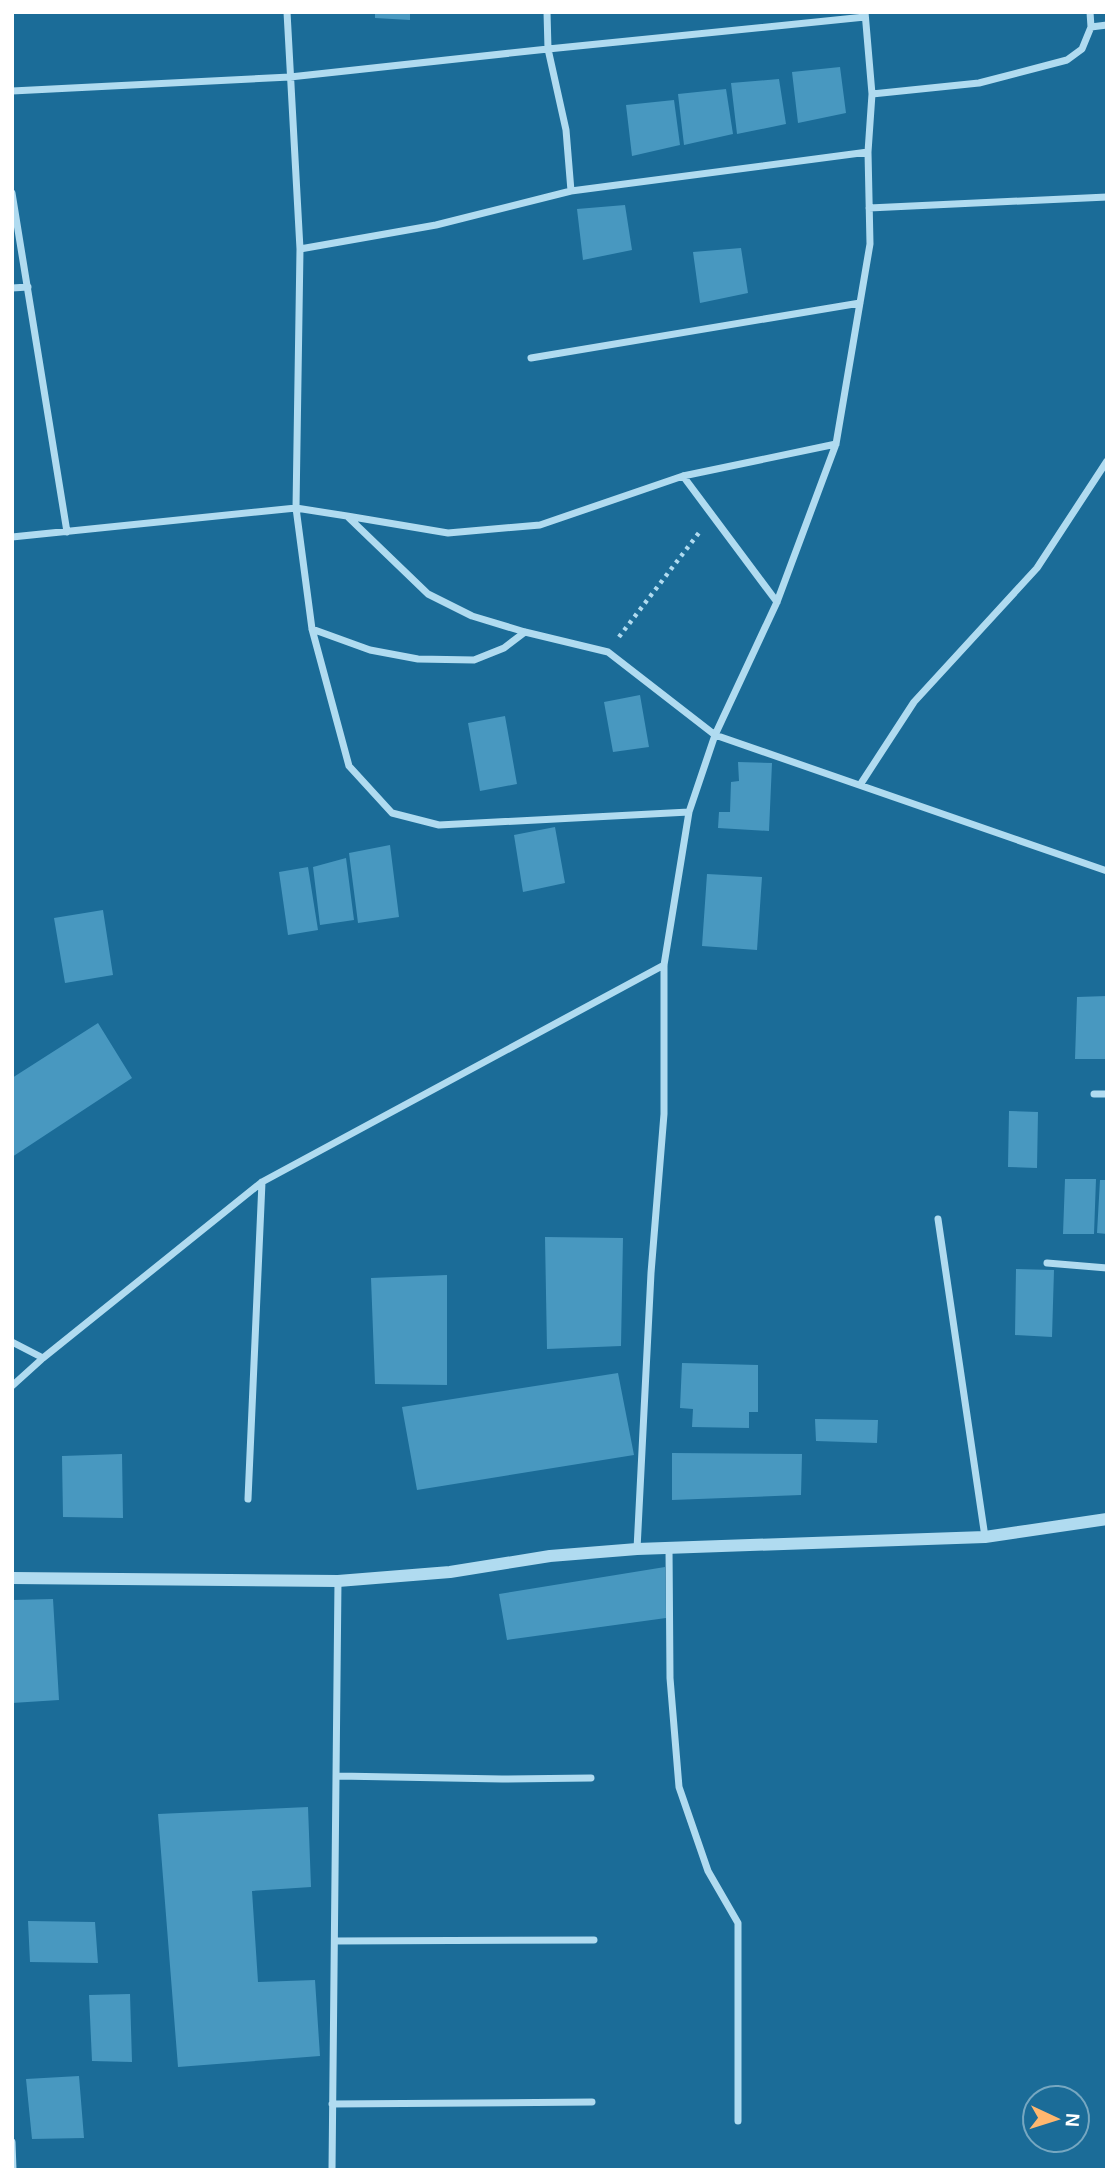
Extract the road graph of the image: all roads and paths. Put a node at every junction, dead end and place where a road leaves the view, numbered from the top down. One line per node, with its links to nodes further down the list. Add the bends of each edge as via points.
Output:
1 (287, 12): 8 (street)
2 (547, 12): 7 (street)
3 (1090, 12): 6 (street)
4 (865, 15): 7 (street); 10 (street)
5 (1107, 25): 6 (street)
6 (1091, 27): 10 (street, via 1082,49 1067,60 979,83)
7 (548, 49): 8 (street); 12 (street, via 566,130)
8 (290, 77): 9 (street); 16 (street)
9 (12, 91)
10 (872, 94): 11 (street)
11 (868, 152): 12 (street); 15 (street)
12 (571, 191): 16 (street, via 436,225)
13 (12, 194): 17 (street)
14 (1107, 197): 15 (street)
15 (869, 208): 19 (street, via 870,244)
16 (300, 248): 24 (street)
17 (27, 287): 18 (street); 27 (street)
18 (12, 288)
19 (860, 303): 20 (street); 21 (street)
20 (531, 358)
21 (836, 444): 23 (street); 29 (street)
22 (1107, 461): 34 (street, via 1037,568 914,702)
23 (683, 476): 25 (street); 26 (street, via 540,525 448,533)
24 (296, 508): 26 (street); 27 (street); 30 (street)
25 (712, 515): 29 (street); 32 (path)
26 (346, 516): 31 (street, via 428,594 472,616)
27 (67, 532): 28 (street)
28 (12, 537)
29 (777, 602): 33 (street)
30 (312, 629): 31 (street, via 370,650 418,659 460,660 474,660 504,648); 35 (street, via 349,765 392,813 439,825)
31 (525, 632): 32 (street)
32 (608, 652): 33 (street)
33 (715, 735): 34 (street); 35 (street)
34 (860, 785): 36 (street)
35 (689, 812): 37 (street)
36 (1107, 871)
37 (664, 965): 40 (street); 50 (street, via 664,1114)
38 (1094, 1094): 39 (street)
39 (1107, 1094)
40 (262, 1182): 45 (street); 47 (street)
41 (939, 1219): 49 (street)
42 (1047, 1263): 43 (street)
43 (1107, 1268)
44 (12, 1342): 45 (street)
45 (43, 1358): 46 (street)
46 (12, 1387)
47 (248, 1499)
48 (1107, 1519): 49 (street)
49 (985, 1537): 51 (street)
50 (637, 1549): 51 (street); 53 (street, via 550,1556 450,1573)
51 (669, 1549): 60 (street, via 670,1678 679,1787 708,1871 738,1923)
52 (12, 1578): 53 (street)
53 (338, 1581): 54 (street)
54 (338, 1776): 55 (street); 57 (street)
55 (591, 1778)
56 (594, 1940): 57 (street)
57 (335, 1941): 59 (street)
58 (592, 2102): 59 (street)
59 (332, 2104): 63 (street)
60 (738, 2121)
61 (12, 2142): 62 (street)
62 (13, 2170)
63 (332, 2170)

